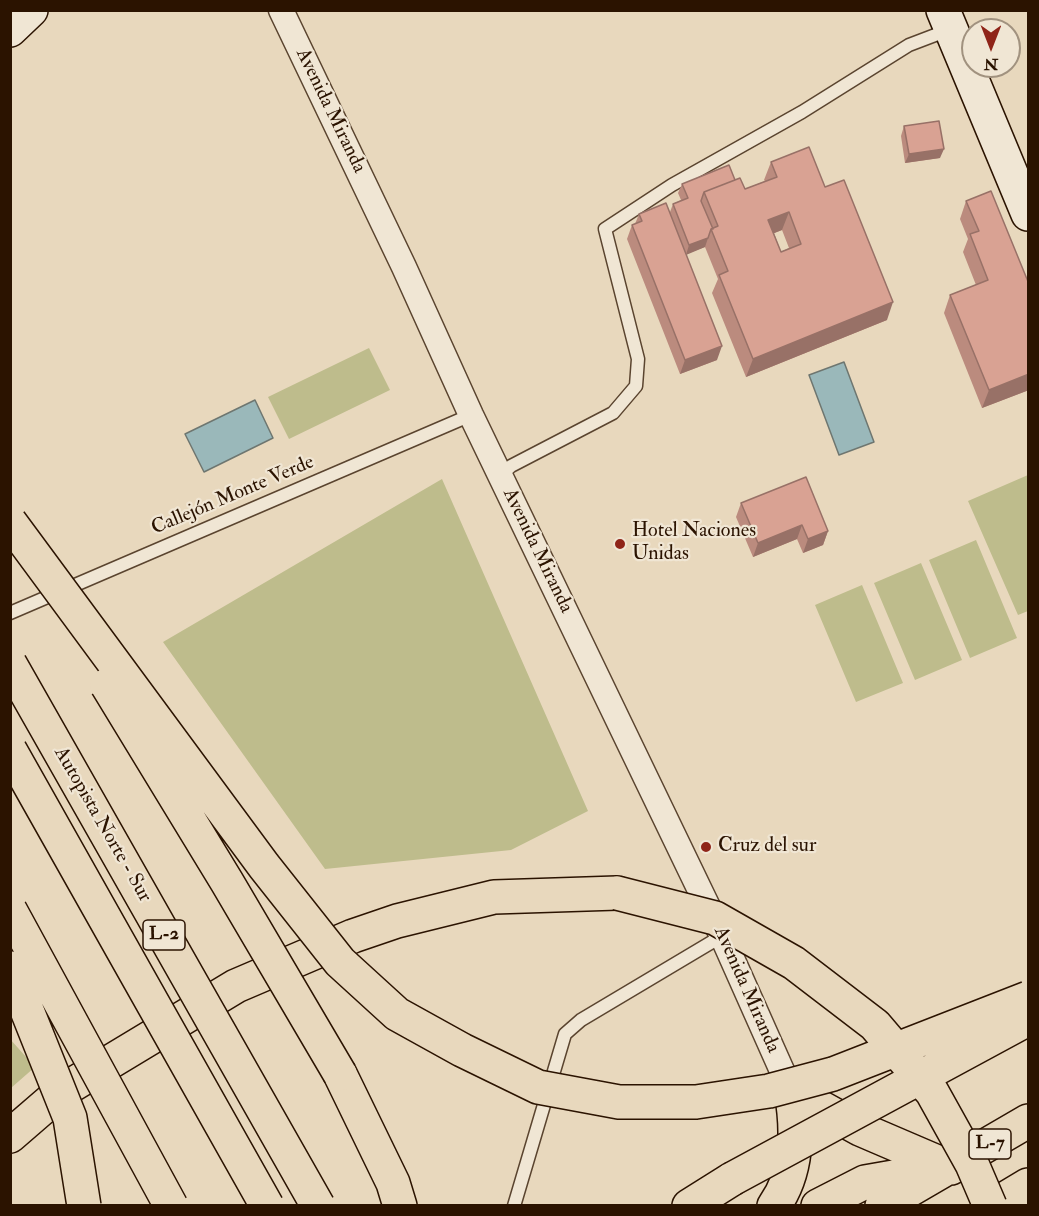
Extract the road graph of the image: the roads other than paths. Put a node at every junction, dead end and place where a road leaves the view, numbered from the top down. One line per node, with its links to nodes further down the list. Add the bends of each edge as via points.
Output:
1 (31, 10): 4 (street)
2 (281, 10): 6 (street, Avenida Miranda)
3 (947, 20): 5 (street); 7 (lane, via 605,229 638,360 636,386 613,413 511,466)
4 (10, 30)
5 (1029, 214)
6 (471, 415): 7 (street, Avenida Miranda); 10 (lane, Callejón Monte Verde)
7 (501, 475): 14 (street, Avenida Miranda)
8 (10, 522): 16 (highway, bridge, via 264,866 340,962 397,1014 538,1086 619,1102 696,1102 769,1091 833,1074)
9 (10, 528): 27 (highway, bridge, via 340,1074 393,1183)
10 (10, 613)
11 (10, 664): 26 (highway, Autopista Norte - Sur / L-2, bridge)
12 (10, 750): 25 (highway, L-2, bridge)
13 (10, 910): 24 (highway, bridge)
14 (722, 936): 18 (street, Avenida Miranda); 28 (lane, via 581,1020 565,1034)
15 (10, 968): 23 (highway, bridge, via 70,1118)
16 (1029, 998)
17 (1029, 1019): 29 (highway, bridge, via 732,1179)
18 (791, 1091): 21 (highway, via 860,1130); 30 (highway, via 795,1126 793,1169)
19 (1029, 1121): 21 (highway, L-7)
20 (10, 1136): 33 (highway, bridge, via 62,1091 236,986 353,936 494,897 616,893 715,918 794,963 875,1025 932,1092)
21 (951, 1167): 31 (highway, via 865,1182); 32 (highway, L-7)
22 (1029, 1185): 33 (highway)
23 (84, 1206)
24 (171, 1206)
25 (267, 1206)
26 (318, 1206)
27 (400, 1206)
28 (514, 1206)
29 (690, 1206)
30 (774, 1206)
31 (818, 1206)
32 (882, 1206)
33 (992, 1206)

